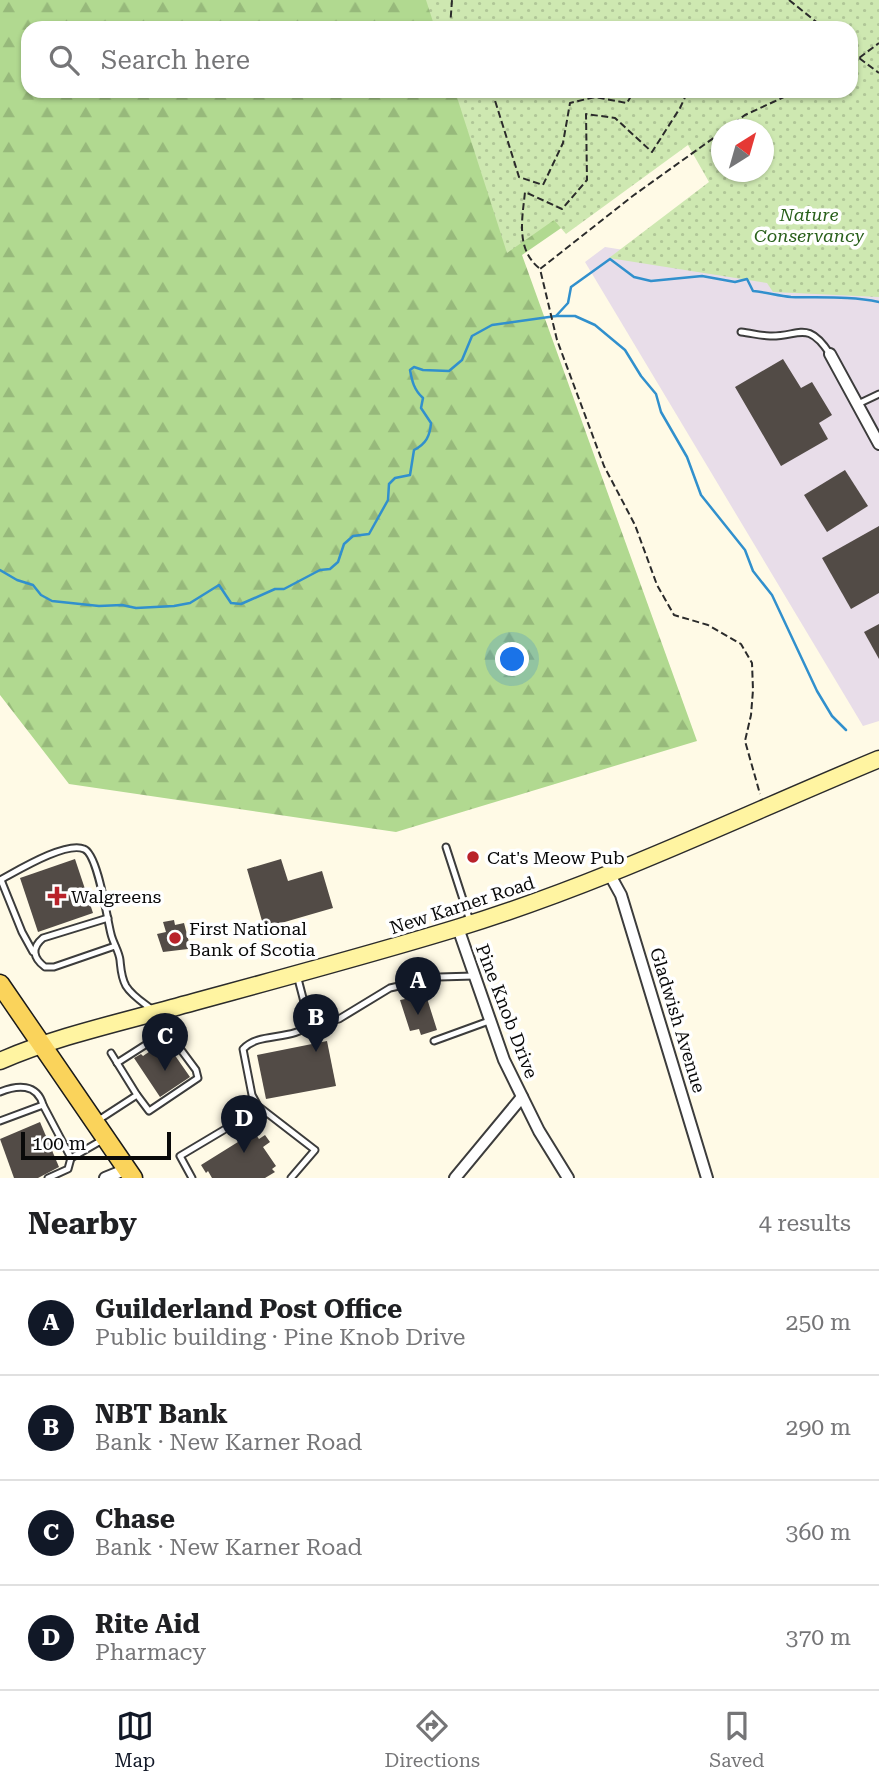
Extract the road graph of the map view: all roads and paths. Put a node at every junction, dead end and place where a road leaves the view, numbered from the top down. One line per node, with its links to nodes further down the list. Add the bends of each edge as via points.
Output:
1 (452, 0): 3 (path)
2 (789, 0): 4 (path)
3 (450, 21)
4 (815, 21)
5 (879, 43): 6 (path)
6 (859, 60): 7 (path)
7 (879, 73)
8 (494, 98): 9 (path, via 519,177 543,185 563,144 570,103)
9 (591, 98)
10 (600, 98): 11 (path, via 627,103)
11 (630, 98)
12 (684, 98): 16 (path, via 652,152 615,118 586,114 587,180 562,209 525,192 521,228 528,258)
13 (782, 98): 14 (path)
14 (740, 119)
15 (711, 140): 16 (path)
16 (540, 269): 23 (path, via 557,340 604,466 635,525 657,585 674,615 708,625 741,644 751,663 752,703 745,741)
17 (741, 332): 18 (lane, via 771,337 799,331 817,338)
18 (830, 354): 20 (street)
19 (879, 394): 20 (lane)
20 (858, 404): 21 (street)
21 (879, 444)
22 (879, 759): 23 (main road, New Karner Road)
23 (764, 808): 25 (main road, New Karner Road)
24 (446, 847): 28 (lane)
25 (610, 875): 28 (main road, New Karner Road); 59 (street, Gladwish Avenue, via 621,895)
26 (1, 880): 27 (lane, via 38,859 83,848 97,873); 30 (lane)
27 (107, 918): 29 (lane); 30 (lane, via 43,938)
28 (464, 926): 31 (main road, New Karner Road); 32 (street, Pine Knob Drive)
29 (115, 946): 30 (lane, via 54,967 44,967); 34 (lane, via 127,987)
30 (33, 952)
31 (297, 974): 34 (main road, New Karner Road); 36 (lane)
32 (474, 976): 35 (street, Pine Knob Drive); 36 (lane, via 439,977 390,988 339,1019)
33 (0, 984): 39 (main road)
34 (160, 1012): 37 (lane); 39 (main road, New Karner Road)
35 (489, 1021): 38 (lane); 45 (street, Pine Knob Drive)
36 (312, 1023): 47 (lane, via 302,1032 250,1042 243,1049)
37 (167, 1031): 42 (lane); 44 (lane, via 198,1078 149,1111)
38 (434, 1041)
39 (41, 1045): 41 (main road, New Karner Road); 49 (main road)
40 (111, 1053): 42 (lane)
41 (0, 1061)
42 (117, 1063): 44 (lane)
43 (0, 1092): 46 (lane, via 21,1086 40,1095)
44 (137, 1095): 49 (lane)
45 (522, 1097): 57 (street); 58 (street, Pine Knob Drive)
46 (43, 1105): 48 (lane); 51 (lane)
47 (258, 1106): 55 (lane, via 179,1157); 56 (lane, via 315,1150)
48 (0, 1121)
49 (95, 1123): 50 (main road)
50 (106, 1139): 51 (lane); 52 (main road)
51 (71, 1157): 53 (lane, via 68,1170)
52 (130, 1174): 54 (street)
53 (48, 1178)
54 (104, 1178)
55 (192, 1178)
56 (291, 1178)
57 (455, 1178)
58 (568, 1178)
59 (707, 1178)

